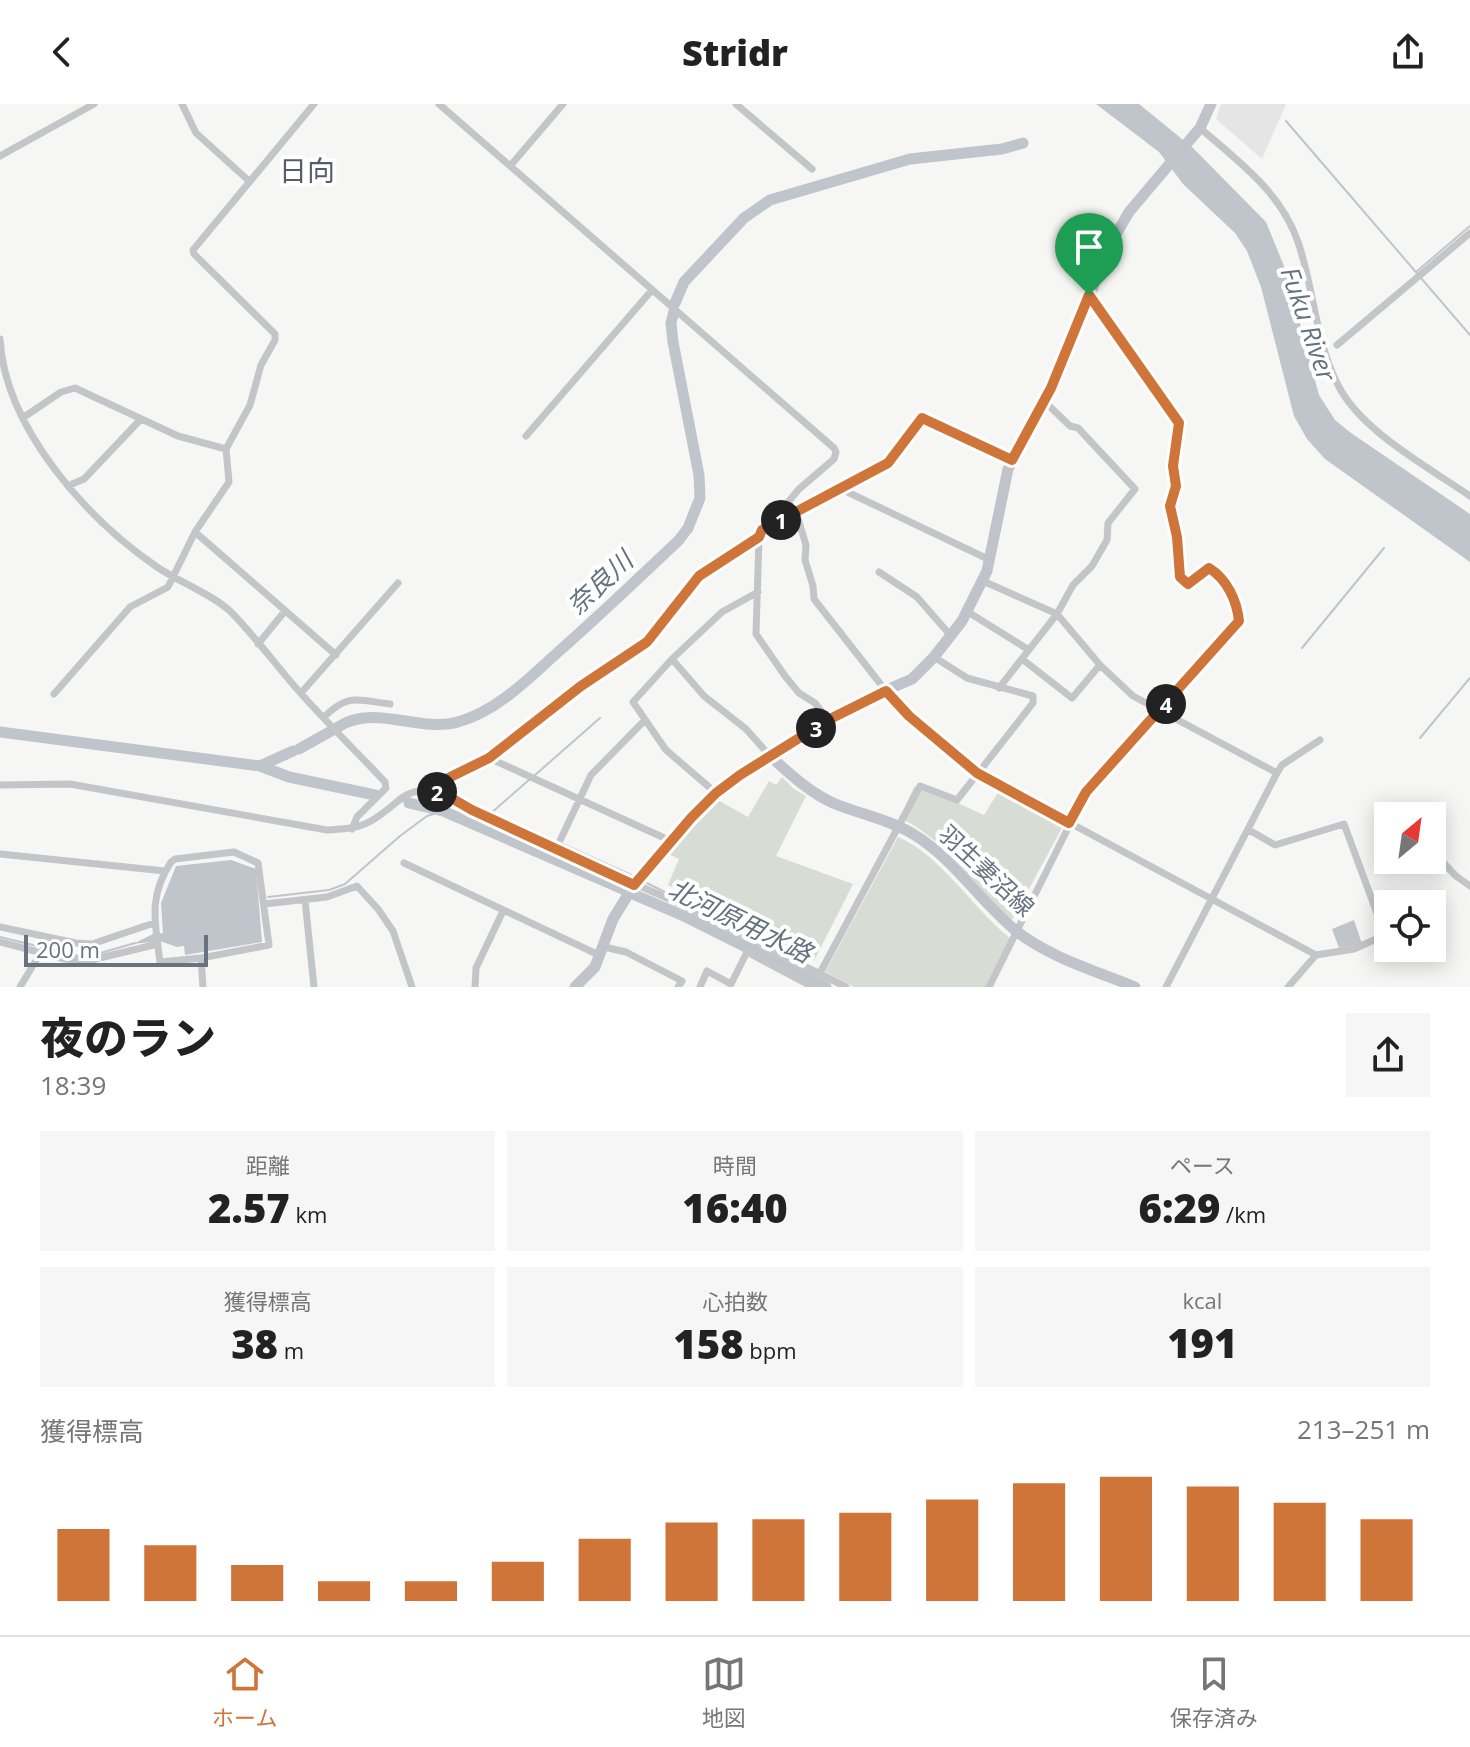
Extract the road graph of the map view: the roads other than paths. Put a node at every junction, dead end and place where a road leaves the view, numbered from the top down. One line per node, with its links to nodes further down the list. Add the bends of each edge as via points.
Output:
1 (94, 104): 8 (street)
2 (182, 104): 13 (street, via 196,133)
3 (314, 104): 13 (street)
4 (439, 104): 11 (street)
5 (563, 104): 11 (street)
6 (736, 104): 12 (street)
7 (1211, 104): 9 (main road)
8 (78, 107): 10 (street)
9 (1199, 129): 16 (main road, via 1117,231); 27 (street, via 1258,179 1286,216 1298,241 1337,384 1353,407 1392,442)
10 (0, 156)
11 (511, 165): 15 (street)
12 (812, 169)
13 (249, 181): 23 (street, via 193,250 275,334 250,405)
14 (1470, 233): 18 (street)
15 (652, 290): 22 (street); 30 (street, via 836,452)
16 (1089, 295): 19 (main road); 53 (street, via 1179,423 1170,506 1180,577 1188,584 1209,568 1237,607 1238,625)
17 (0, 339): 20 (street, via 6,376)
18 (1337, 345)
19 (1044, 401): 24 (main road); 39 (street, via 1078,428 1135,489 1108,523 1107,540)
20 (24, 417): 21 (street, via 71,387); 25 (street)
21 (141, 419): 23 (street, via 190,441); 25 (street, via 84,479)
22 (526, 436)
23 (226, 449): 29 (street, via 229,482)
24 (1012, 460): 26 (street, via 922,418 888,463); 31 (main road)
25 (70, 485): 33 (street, via 102,523)
26 (839, 488): 28 (street); 31 (street)
27 (1470, 496)
28 (796, 512): 30 (street); 49 (street, via 814,599)
29 (195, 532): 33 (street); 37 (street)
30 (761, 534): 36 (street); 59 (street, via 699,576 647,642)
31 (990, 560): 34 (main road)
32 (879, 572): 40 (street, via 917,597)
33 (173, 578): 41 (street, via 228,610); 51 (street, via 168,587 130,607)
34 (983, 581): 38 (main road); 39 (street)
35 (398, 583): 43 (street)
36 (758, 592): 45 (street, via 722,612); 56 (street, via 756,634 799,693)
37 (285, 611): 41 (street); 43 (street)
38 (968, 612): 40 (main road); 42 (street)
39 (1057, 614): 42 (street); 47 (street)
40 (951, 636): 44 (main road)
41 (258, 644): 50 (street)
42 (1029, 650): 46 (street)
43 (336, 655): 50 (street)
44 (934, 657): 48 (street, via 967,678); 49 (main road, via 912,679)
45 (672, 659): 55 (street, via 633,702); 58 (street)
46 (1022, 659): 47 (street, via 1072,698); 48 (street)
47 (1100, 665): 53 (street, via 1133,696)
48 (999, 688): 60 (street, via 1033,696 1033,703)
49 (886, 691): 56 (main road); 60 (street)
50 (301, 693): 54 (street)
51 (54, 694)
52 (390, 704): 54 (street, via 348,699)
53 (1159, 711): 61 (street); 66 (street, via 1086,792)
54 (325, 719): 68 (street, via 385,782 386,788)
55 (645, 720): 64 (street, via 666,750); 65 (street, via 591,775)
56 (828, 720): 58 (main road)
57 (1320, 740): 61 (street)
58 (770, 756): 64 (main road); 67 (main road, 羽生妻沼線, via 820,796)
59 (489, 758): 63 (street); 65 (street)
60 (977, 773): 66 (street); 67 (street, via 957,800 920,786)
61 (1277, 773): 69 (street)
62 (0, 785): 68 (street, via 70,784 327,830)
63 (426, 789): 68 (street, via 411,791); 71 (street)
64 (716, 793): 70 (main road)
65 (579, 799): 70 (street); 71 (street)
66 (1069, 823): 79 (street); 84 (street)
67 (897, 826): 84 (main road, 羽生妻沼線, via 936,851); 91 (street)
68 (352, 829)
69 (1249, 830): 79 (street); 89 (street, via 1275,845 1344,824 1385,935 1354,949)
70 (671, 841): 77 (main road)
71 (556, 849): 77 (street)
72 (0, 854): 75 (street)
73 (404, 863): 81 (street)
74 (1446, 866): 76 (street)
75 (165, 871): 80 (street, via 175,859 234,852 258,863); 82 (street, via 154,899)
76 (1470, 886)
77 (631, 889): 87 (main road); 91 (street, via 678,903)
78 (305, 900): 80 (street); 95 (street); 96 (street, via 357,886 393,931)
79 (1212, 900): 89 (street); 104 (street)
80 (264, 904): 90 (street, via 269,945)
81 (503, 911): 87 (street); 97 (street, via 476,968)
82 (154, 923): 83 (street, via 92,944); 86 (street)
83 (0, 927)
84 (1018, 932): 102 (street); 103 (main road, 羽生妻沼線, via 1059,956)
85 (0, 942): 88 (street)
86 (158, 944): 88 (street, via 87,961); 90 (street, via 160,962)
87 (602, 951): 92 (street, via 626,952); 98 (main road)
88 (41, 952): 93 (street)
89 (1316, 955): 105 (street)
90 (201, 958): 94 (street)
91 (820, 973): 101 (street)
92 (680, 984): 99 (street)
93 (20, 987)
94 (203, 987)
95 (314, 987)
96 (412, 987)
97 (475, 987)
98 (575, 987)
99 (698, 987): 100 (street, via 707,971 731,984 747,952)
100 (813, 987)
101 (846, 987)
102 (989, 987)
103 (1135, 987)
104 (1166, 987)
105 (1288, 987)

